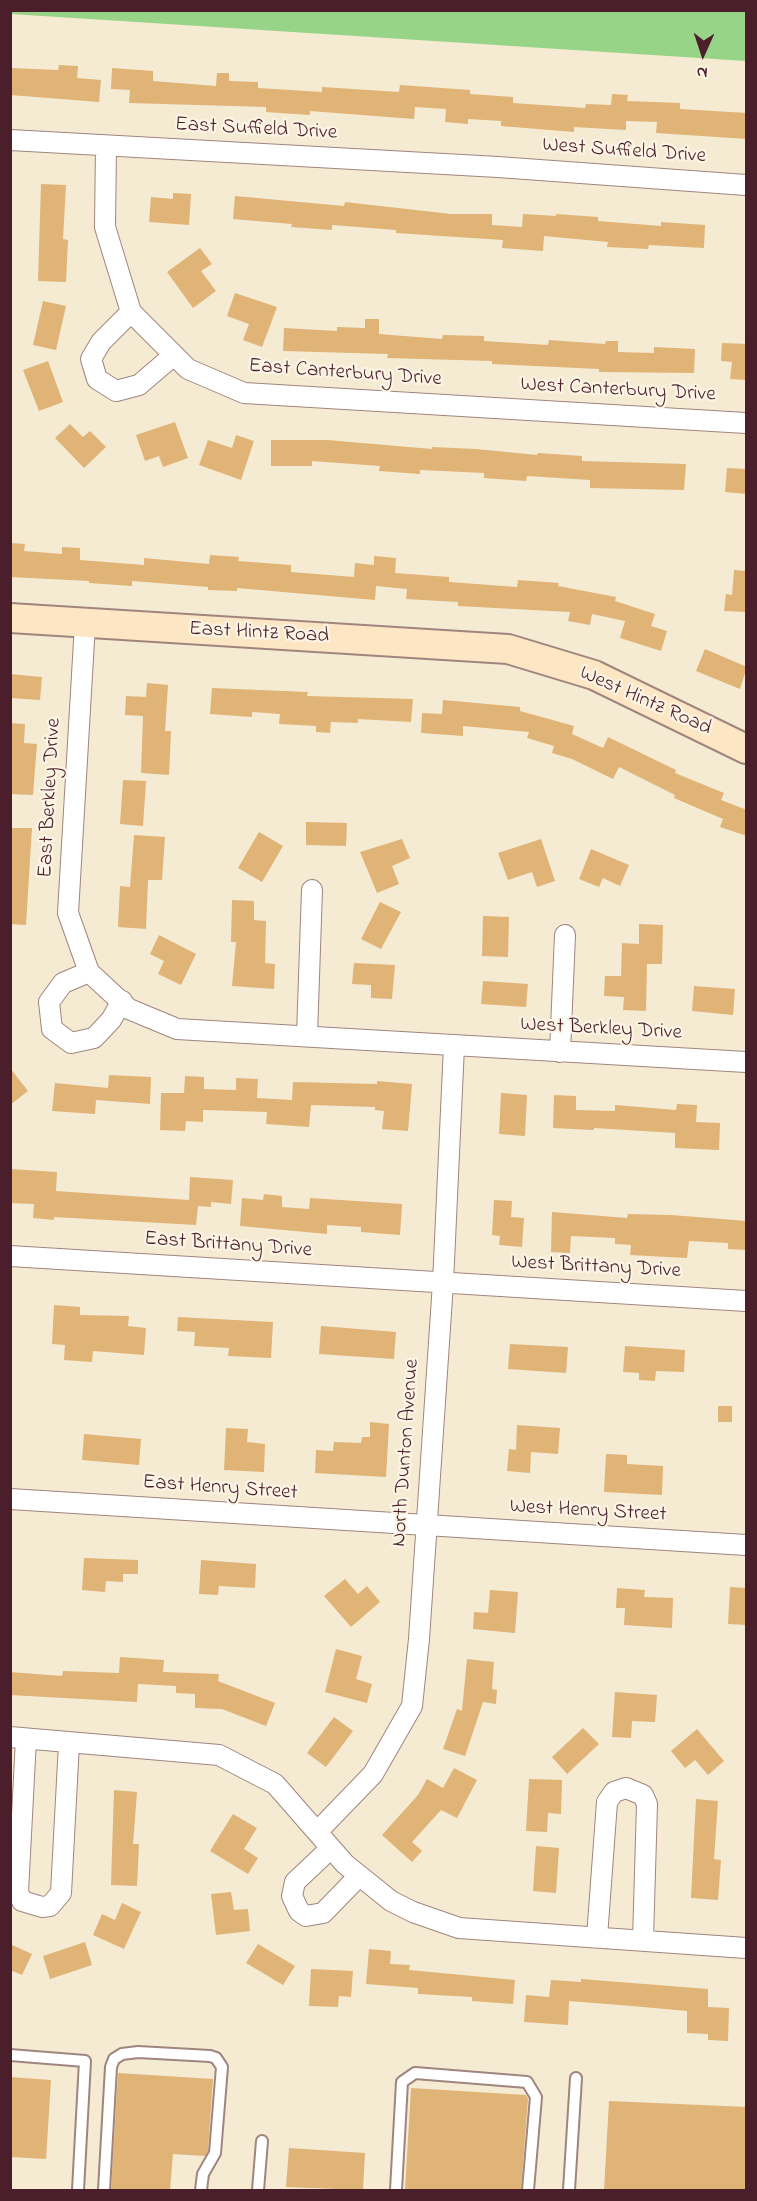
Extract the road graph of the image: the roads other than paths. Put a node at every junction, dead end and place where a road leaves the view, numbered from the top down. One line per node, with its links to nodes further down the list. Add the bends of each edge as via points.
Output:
1 (10, 140): 2 (street, East Suffield Drive)
2 (106, 146): 3 (street, East Suffield Drive); 5 (street, East Canterbury Drive, via 105,227)
3 (498, 167): 4 (street, West Suffield Drive)
4 (747, 185)
5 (130, 312): 6 (street, East Canterbury Drive); 6 (street, via 101,342 91,359 97,379 116,391 139,385)
6 (174, 355): 7 (street, East Canterbury Drive, via 188,369 244,393)
7 (486, 408): 8 (street, West Canterbury Drive)
8 (747, 423)
9 (10, 618): 10 (street, East Hintz Road)
10 (85, 624): 11 (street, East Hintz Road); 15 (street, East Berkley Drive, via 68,913)
11 (508, 649): 12 (street, West Hintz Road, via 594,675)
12 (747, 749)
13 (312, 890): 17 (street)
14 (565, 935): 19 (street)
15 (89, 972): 16 (street, East Berkley Drive); 16 (street, via 63,983 49,1002 52,1029 71,1043 94,1038)
16 (122, 1001): 17 (street, East Berkley Drive, via 129,1009 177,1029)
17 (307, 1035): 18 (street, East Berkley Drive)
18 (454, 1046): 19 (street, West Berkley Drive); 22 (street, North Dunton Avenue)
19 (560, 1052): 20 (street, West Berkley Drive)
20 (747, 1062)
21 (10, 1256): 22 (street, East Brittany Drive)
22 (443, 1283): 23 (street, West Brittany Drive); 25 (street, North Dunton Avenue)
23 (747, 1301)
24 (10, 1499): 25 (street, East Henry Street)
25 (426, 1526): 26 (street, West Henry Street); 29 (street, North Dunton Avenue, via 412,1706 373,1774)
26 (747, 1545)
27 (19, 1738): 28 (street); 28 (street, via 18,1892 22,1900 35,1906 50,1906 61,1893)
28 (69, 1743): 29 (street, via 219,1755 275,1784)
29 (318, 1831): 30 (street)
30 (331, 1848): 31 (street); 31 (street, via 295,1882 292,1896 299,1911 306,1916 322,1913)
31 (358, 1876): 32 (street, via 391,1902 459,1928)
32 (597, 1937): 33 (street); 33 (street, via 607,1802 614,1792 626,1788 643,1795 647,1804)
33 (643, 1940): 34 (street)
34 (747, 1948)
35 (10, 2055): 38 (lane, via 85,2061)
36 (576, 2078): 44 (lane)
37 (262, 2141): 41 (lane)
38 (78, 2190)
39 (104, 2190): 40 (lane, via 111,2067 122,2054 138,2052 210,2056 222,2067 215,2153 203,2174)
40 (201, 2190)
41 (258, 2190)
42 (396, 2190): 43 (lane, via 402,2082 415,2073 527,2082 536,2097)
43 (528, 2190)
44 (569, 2190)

